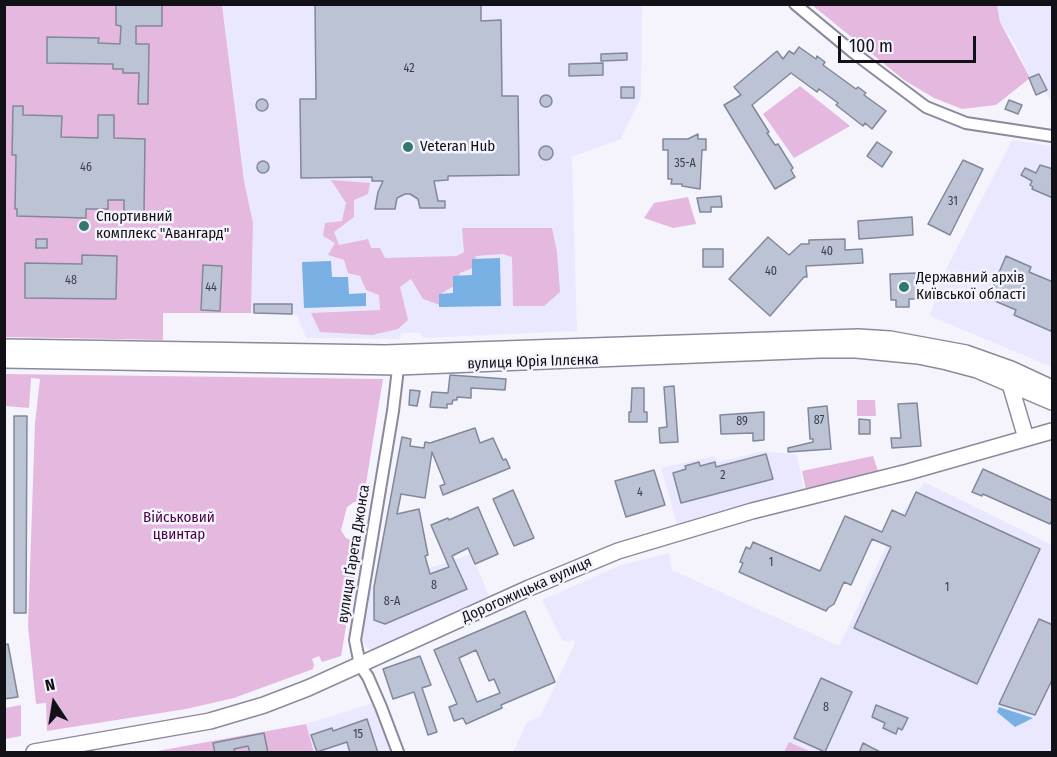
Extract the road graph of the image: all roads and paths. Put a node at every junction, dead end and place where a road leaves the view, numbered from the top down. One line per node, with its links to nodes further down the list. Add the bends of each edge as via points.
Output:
1 (795, 4): 2 (street, via 926,107 966,123)
2 (1053, 136)
3 (4, 347): 5 (main road, вулиця Юрія Іллєнка)
4 (4, 360): 5 (main road, вулиця Юрія Іллєнка)
5 (399, 360): 6 (main road, вулиця Юрія Іллєнка, via 856,350 908,354); 11 (street, вулиця Ґарета Джонса, via 355,640)
6 (1011, 377): 7 (main road, вулиця Юрія Іллєнка); 8 (main road, вулиця Юрія Іллєнка); 10 (main road)
7 (1053, 387)
8 (1053, 402)
9 (1053, 431): 10 (main road, Дорогожицька вулиця)
10 (1026, 438): 11 (main road, Дорогожицька вулиця, via 618,551)
11 (360, 665): 12 (main road, Дорогожицька вулиця, via 264,705 210,721); 13 (street, вулиця Ґарета Джонса)
12 (34, 753)
13 (398, 753)

